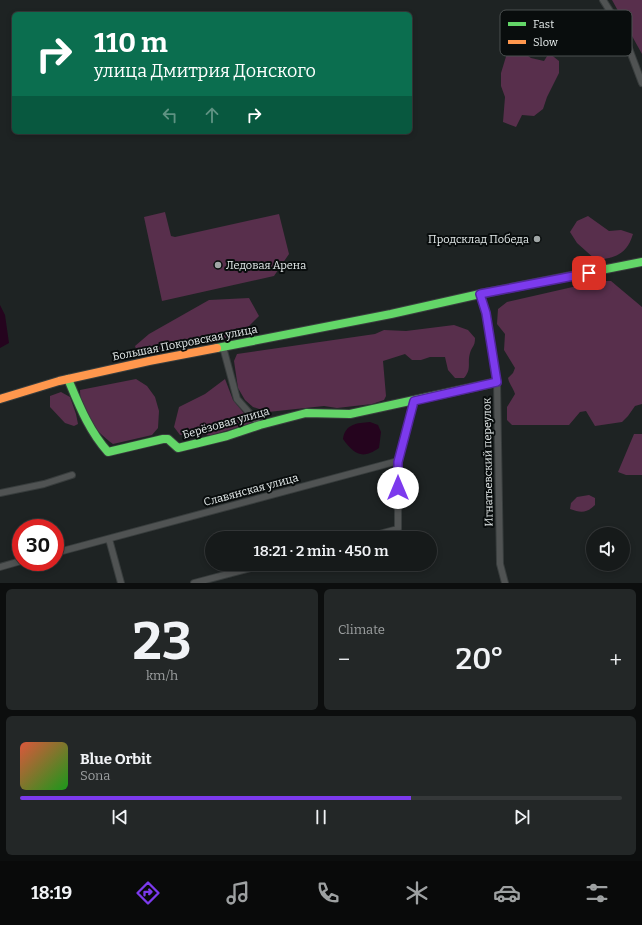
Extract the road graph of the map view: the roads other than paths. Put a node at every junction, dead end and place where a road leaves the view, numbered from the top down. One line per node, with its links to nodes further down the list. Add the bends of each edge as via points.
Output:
1 (603, 0): 2 (street)
2 (609, 10)
3 (632, 56): 4 (street)
4 (642, 83)
5 (642, 262): 6 (main road, Большая Покровская улица)
6 (480, 294): 7 (main road, Большая Покровская улица); 9 (street, Игнатьевский переулок, via 486,313)
7 (224, 347): 8 (main road, Большая Покровская улица); 12 (street, via 237,398)
8 (68, 379): 10 (main road, Большая Покровская улица); 12 (main road, Берёзовая улица, via 87,424 108,452 163,439 168,439 178,448)
9 (497, 382): 11 (main road, Берёзовая улица); 24 (street, Игнатьевский переулок, via 500,564)
10 (0, 399)
11 (414, 401): 12 (main road, Берёзовая улица, via 350,414 306,413); 13 (street)
12 (260, 425)
13 (398, 462): 16 (street, via 398,529); 17 (street, Славянская улица)
14 (72, 475): 15 (street)
15 (0, 493)
16 (390, 531)
17 (109, 538): 18 (street, Славянская улица); 22 (street)
18 (64, 550)
19 (12, 564): 20 (street)
20 (0, 567)
21 (239, 571): 23 (street)
22 (121, 583)
23 (194, 583)
24 (505, 583)

